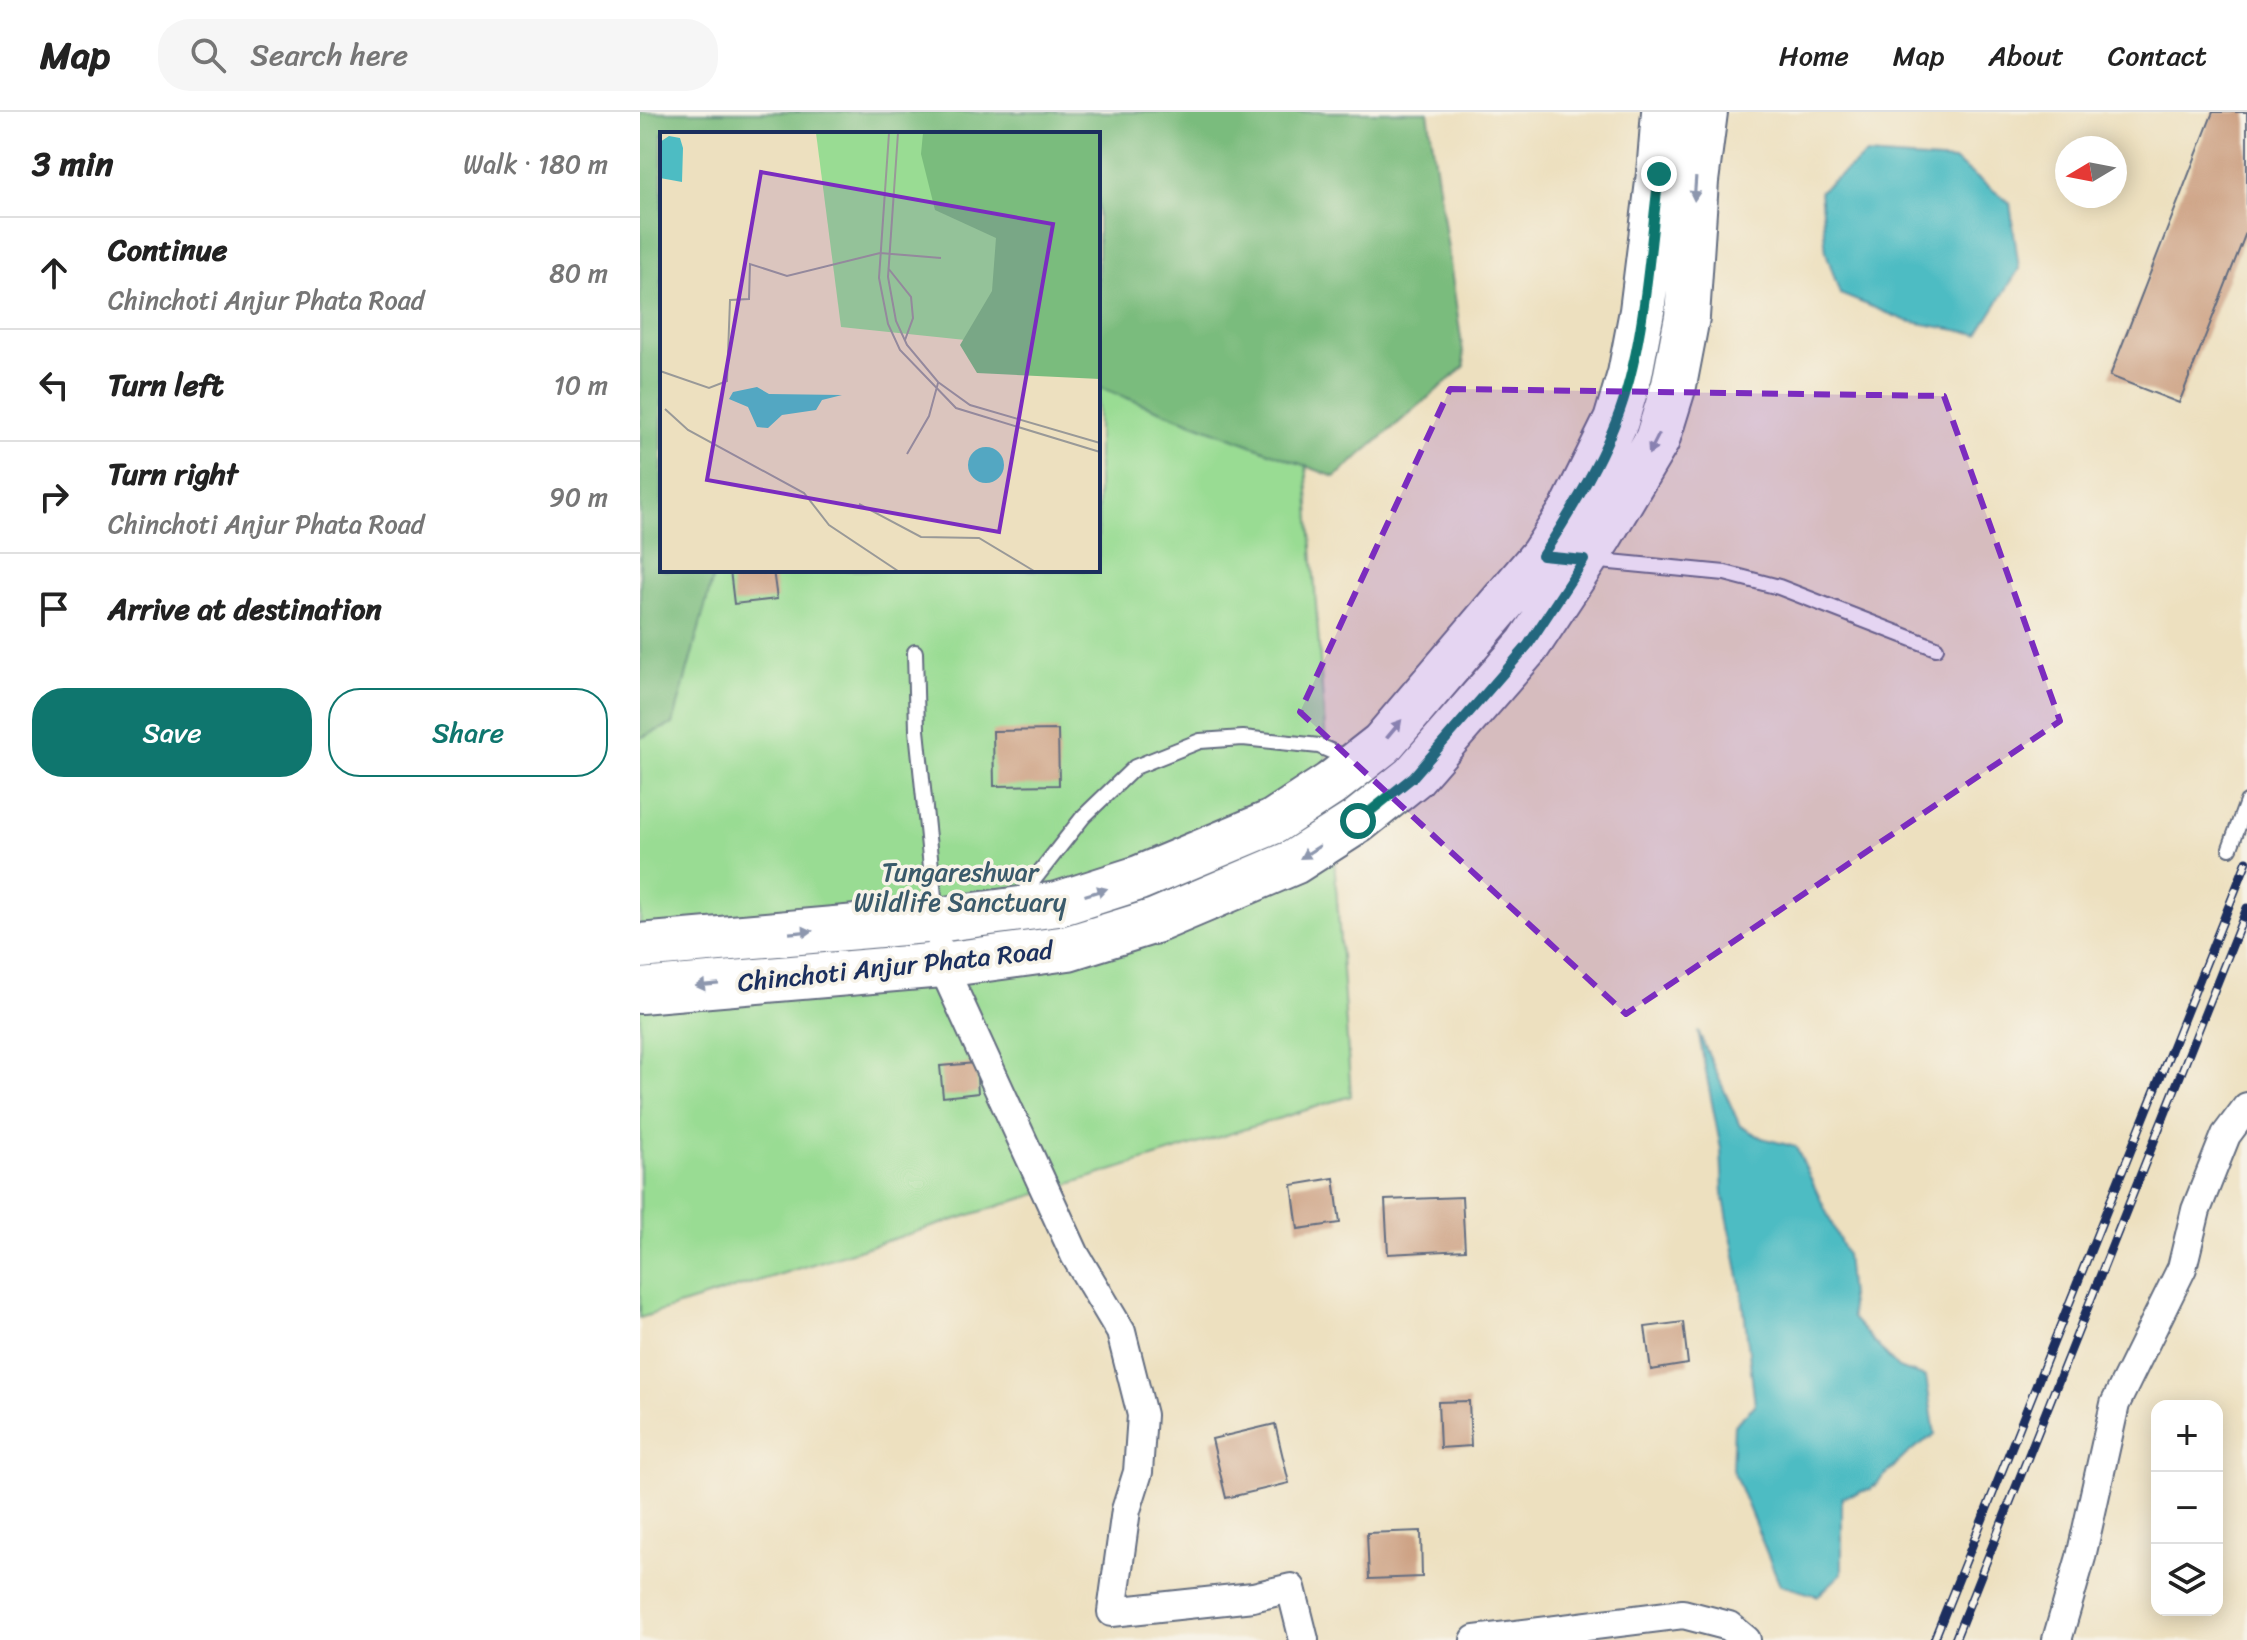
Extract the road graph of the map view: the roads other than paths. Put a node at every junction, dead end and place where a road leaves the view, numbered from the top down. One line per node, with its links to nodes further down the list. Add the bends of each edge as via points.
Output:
1 (1664, 112): 3 (main road, Chinchoti Anjur Phata Road, via 1630,374 1616,421 1572,510)
2 (1705, 112): 3 (main road, Chinchoti Anjur Phata Road, one-way to 3, via 1687,317 1657,440)
3 (1563, 558): 4 (lane, via 1725,573 1779,587); 6 (main road, Chinchoti Anjur Phata Road, one-way to 3); 12 (main road, Chinchoti Anjur Phata Road, one-way to 12, via 1528,645 1413,777 1358,821 1282,867 1155,921 1068,948)
4 (1936, 648)
5 (915, 652): 10 (lane, via 917,730)
6 (1359, 762): 9 (main road, Chinchoti Anjur Phata Road, one-way to 6, via 1058,904 1233,839 1273,822); 9 (lane, via 1319,746 1243,738 1200,741 1135,767 1083,817)
7 (2247, 802): 8 (lane)
8 (2230, 848)
9 (1010, 910): 10 (main road, Chinchoti Anjur Phata Road)
10 (937, 920): 11 (main road, Chinchoti Anjur Phata Road, one-way to 10); 12 (street)
11 (640, 946)
12 (942, 965): 13 (main road, Chinchoti Anjur Phata Road, one-way to 13); 15 (street, via 1075,1255 1121,1332 1142,1415 1138,1472 1126,1510 1112,1612 1291,1588)
13 (640, 991)
14 (2247, 1107): 18 (street, via 2226,1135 2196,1210 2182,1268 2115,1404)
15 (1304, 1640)
16 (1475, 1640): 17 (street, via 1683,1614 1729,1626)
17 (1746, 1640)
18 (2057, 1640)

